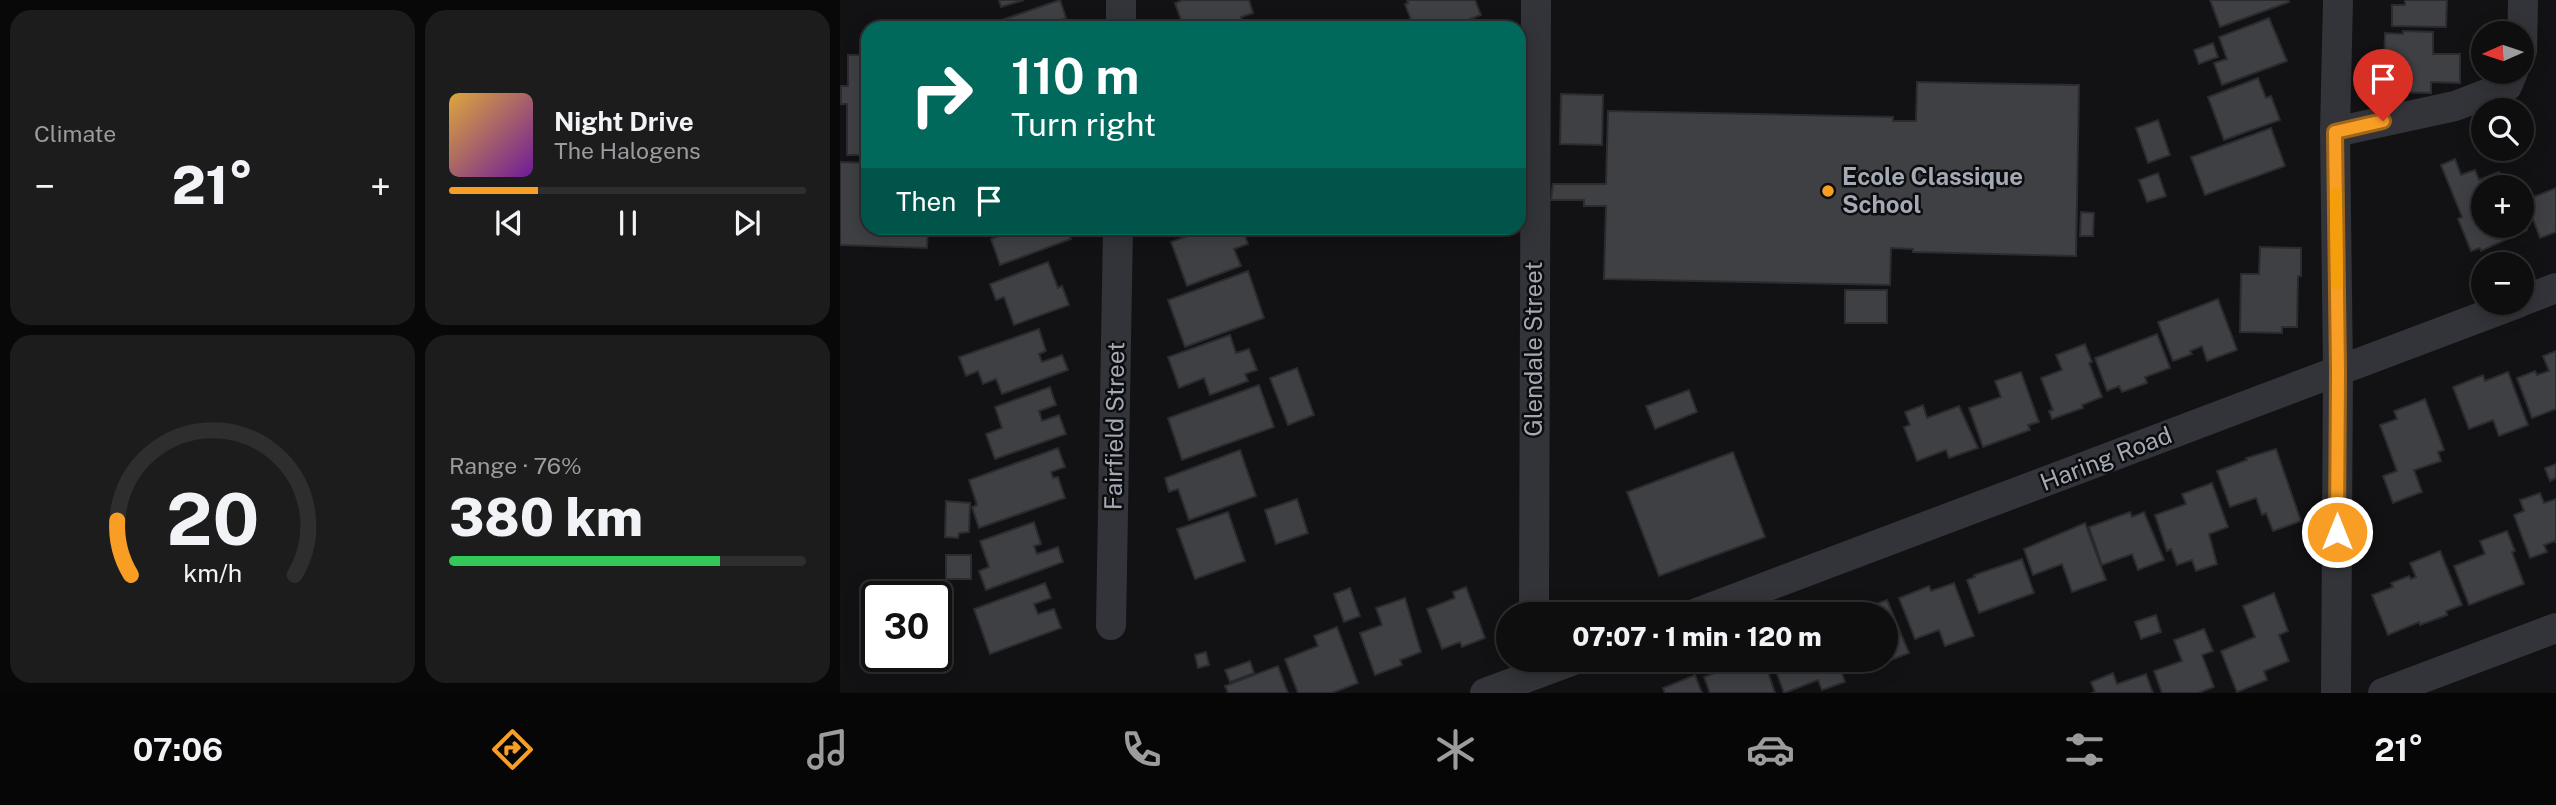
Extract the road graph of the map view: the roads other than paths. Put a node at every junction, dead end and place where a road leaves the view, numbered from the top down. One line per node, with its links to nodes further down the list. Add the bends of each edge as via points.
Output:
1 (1121, 0): 5 (street)
2 (1536, 0): 14 (street, Glendale Street)
3 (2338, 0): 8 (street)
4 (2524, 0): 6 (street)
5 (1121, 21)
6 (2523, 21)
7 (2508, 84): 8 (street, via 2455,106)
8 (2335, 132): 13 (street)
9 (1118, 235): 16 (street, Fairfield Street)
10 (2556, 288): 11 (street, Haring Road)
11 (2534, 297)
12 (2486, 315): 13 (street, Haring Road)
13 (2338, 371): 15 (street, Haring Road); 20 (street)
14 (1534, 602)
15 (1726, 602)
16 (1111, 625)
17 (2556, 628): 21 (street)
18 (1533, 676): 19 (street)
19 (1485, 693)
20 (2336, 693)
21 (2384, 693)

